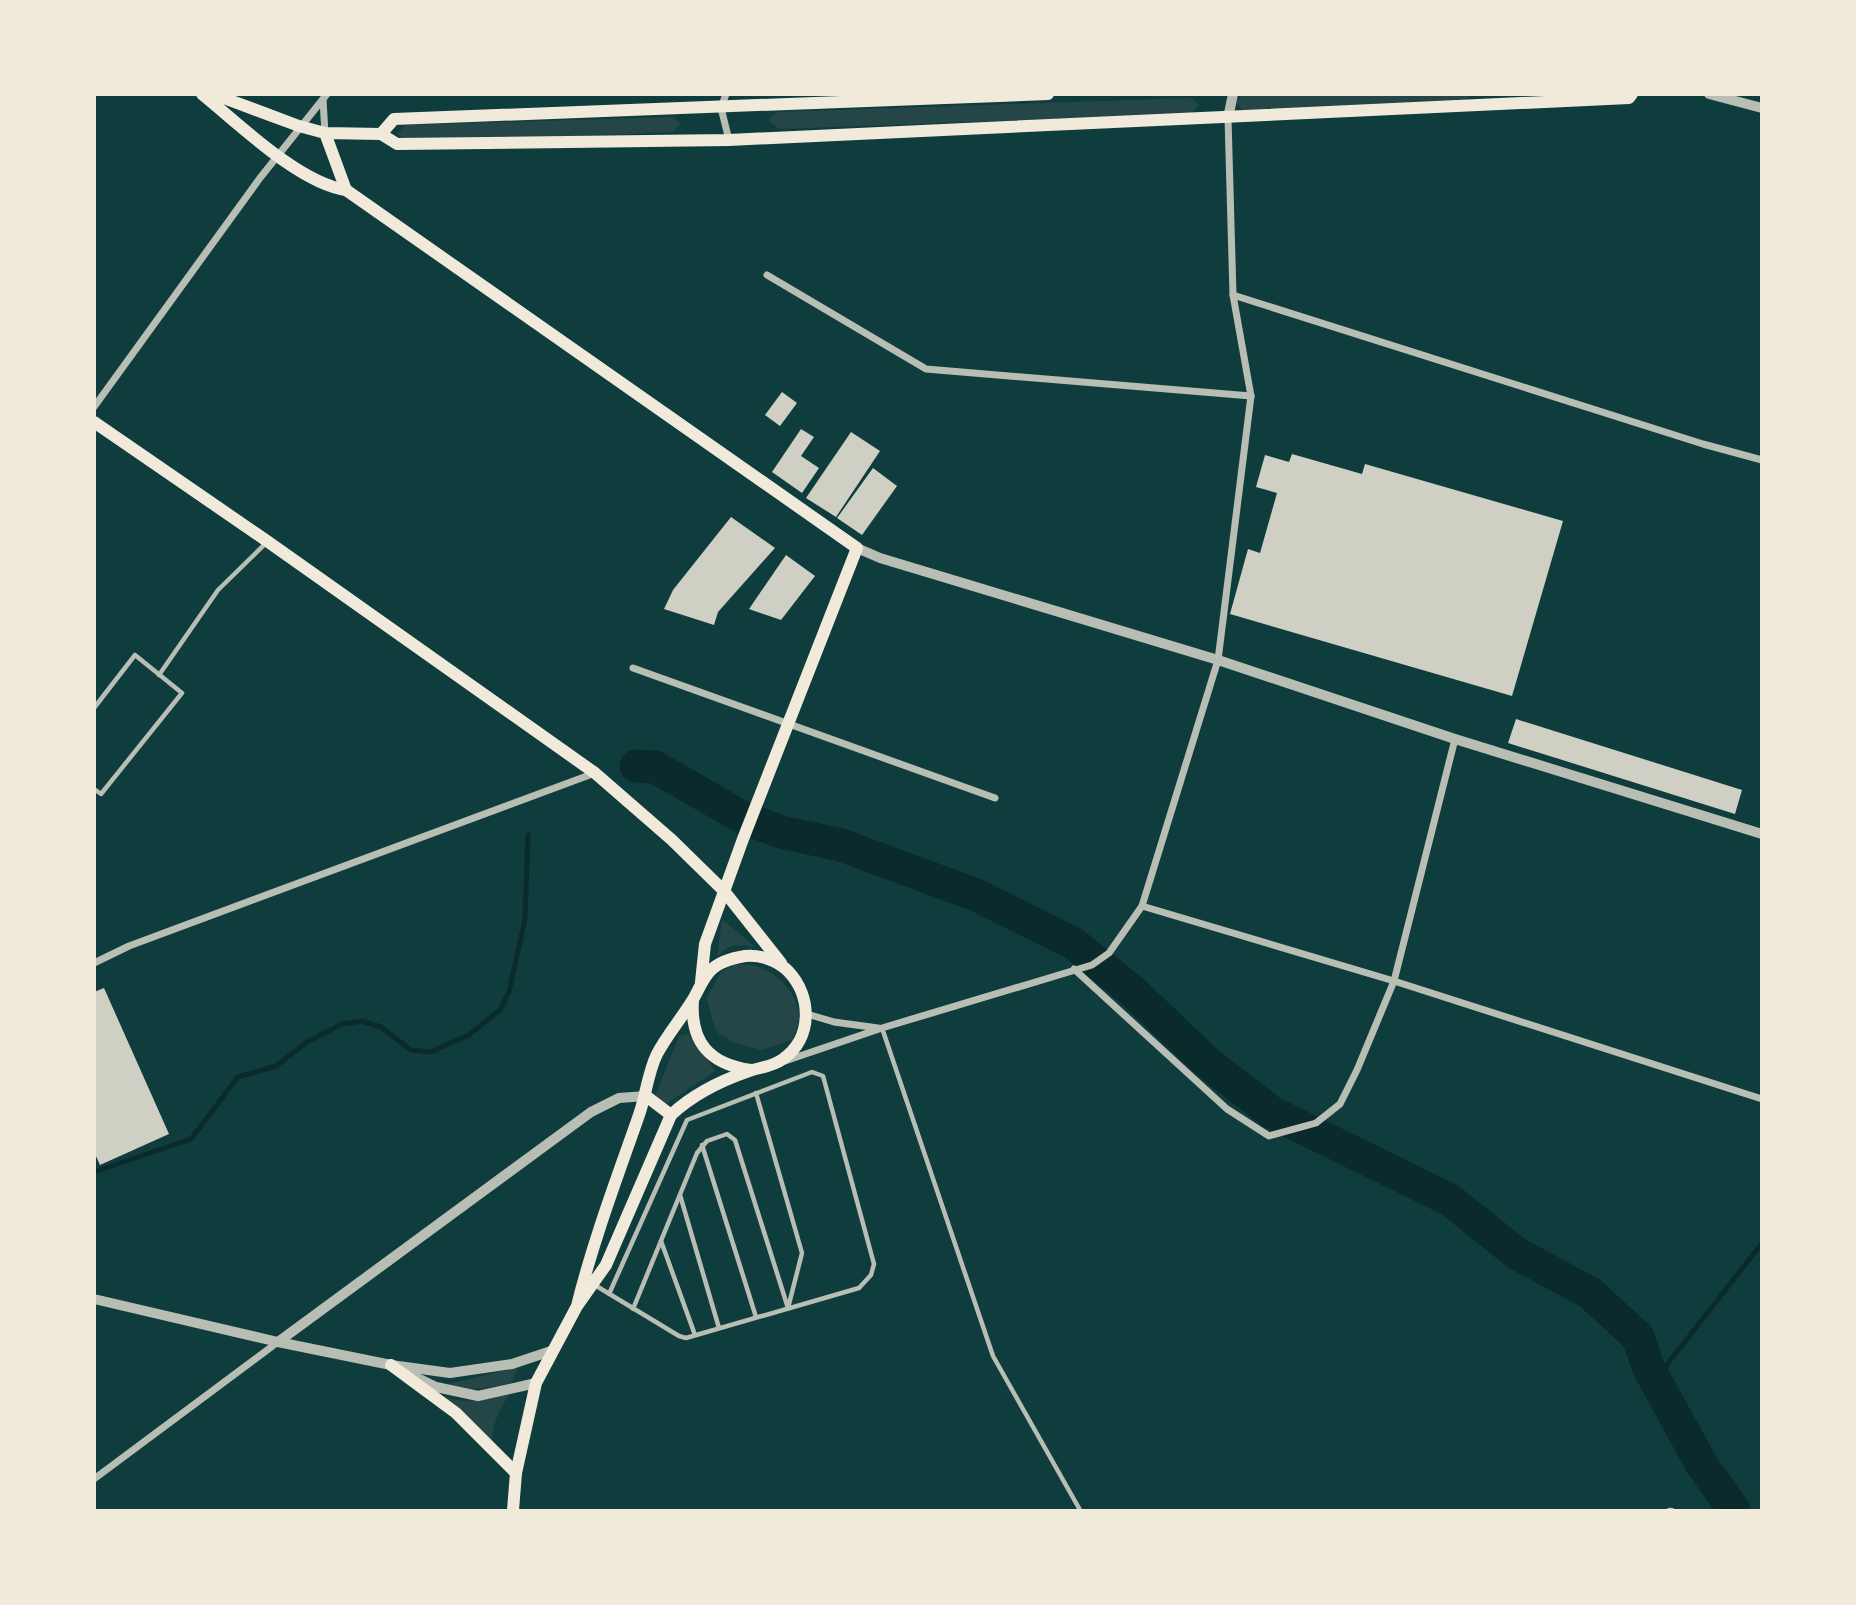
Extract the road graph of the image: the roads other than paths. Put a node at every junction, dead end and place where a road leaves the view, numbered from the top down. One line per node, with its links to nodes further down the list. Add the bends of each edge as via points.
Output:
1 (202, 94): 17 (main road)
2 (213, 94): 13 (main road)
3 (726, 94): 10 (street)
4 (1048, 94): 10 (main road)
5 (1233, 94): 12 (street)
6 (1632, 94): 9 (main road, via 1629,98)
7 (1709, 94): 11 (street)
8 (325, 97): 13 (street); 14 (street)
9 (1489, 100): 12 (main road)
10 (721, 108): 15 (main road, via 394,119); 16 (street)
11 (1762, 108)
12 (1228, 118): 16 (main road); 20 (street)
13 (299, 126): 14 (main road); 17 (street)
14 (325, 133): 15 (main road); 18 (main road)
15 (381, 134): 16 (main road, via 397,144)
16 (729, 140)
17 (278, 156): 18 (main road, via 331,188); 22 (street)
18 (346, 190): 26 (main road)
19 (767, 275): 21 (street, via 926,369)
20 (1233, 295): 21 (street); 24 (street)
21 (1251, 396): 27 (street)
22 (94, 407)
23 (94, 422): 25 (main road)
24 (1762, 460)
25 (267, 541): 29 (lane, via 218,590); 33 (main road)
26 (857, 548): 27 (street); 31 (main road)
27 (1218, 660): 32 (street); 38 (street)
28 (633, 668): 31 (street)
29 (159, 675): 30 (lane, via 135,656); 34 (lane, via 182,693 101,794)
30 (94, 708)
31 (788, 723): 35 (street); 37 (main road)
32 (1455, 739): 36 (street); 42 (street)
33 (595, 773): 37 (main road); 39 (street)
34 (94, 789)
35 (995, 798)
36 (1762, 834)
37 (724, 891): 40 (main road); 43 (main road, via 705,944)
38 (1142, 906): 41 (street, via 1109,953 1092,965); 42 (street)
39 (94, 963)
40 (785, 968): 43 (main road, via 749,955 730,958); 45 (main road, via 797,981)
41 (1074, 969): 42 (street, via 1227,1109 1269,1136 1316,1123 1340,1104); 46 (street)
42 (1394, 981): 51 (street)
43 (701, 982): 44 (main road)
44 (693, 999): 48 (main road, via 696,1033 705,1048 734,1068); 50 (main road, via 658,1053)
45 (807, 1014): 46 (street); 47 (main road, via 796,1046)
46 (883, 1028): 47 (street); 72 (lane, via 993,1356)
47 (769, 1067): 48 (main road)
48 (751, 1070): 52 (main road, via 688,1099)
49 (756, 1093): 57 (lane, via 687,1120); 61 (lane, via 802,1253); 61 (lane, via 812,1072 823,1076 874,1264 859,1287)
50 (646, 1096): 52 (main road); 59 (main road, via 589,1257); 65 (street, via 619,1098 591,1112)
51 (1762, 1100)
52 (671, 1115): 56 (main road, via 606,1265)
53 (702, 1144): 54 (lane); 61 (lane, via 727,1134 735,1140); 62 (lane)
54 (680, 1195): 55 (lane); 63 (lane)
55 (661, 1241): 60 (lane); 64 (lane)
56 (593, 1284): 57 (lane); 59 (main road)
57 (609, 1294): 60 (lane)
58 (94, 1299): 65 (street)
59 (577, 1306): 66 (main road)
60 (633, 1308): 64 (lane, via 679,1336)
61 (788, 1308): 62 (lane)
62 (756, 1317): 63 (lane)
63 (719, 1328): 64 (lane)
64 (695, 1335)
65 (278, 1342): 67 (street); 70 (street)
66 (551, 1351): 67 (street, via 512,1364 450,1373); 68 (main road)
67 (391, 1365): 68 (street, via 436,1387 478,1396); 69 (main road, via 456,1413)
68 (536, 1383): 69 (main road)
69 (516, 1473): 71 (main road)
70 (94, 1479)
71 (513, 1510)
72 (1080, 1510)

